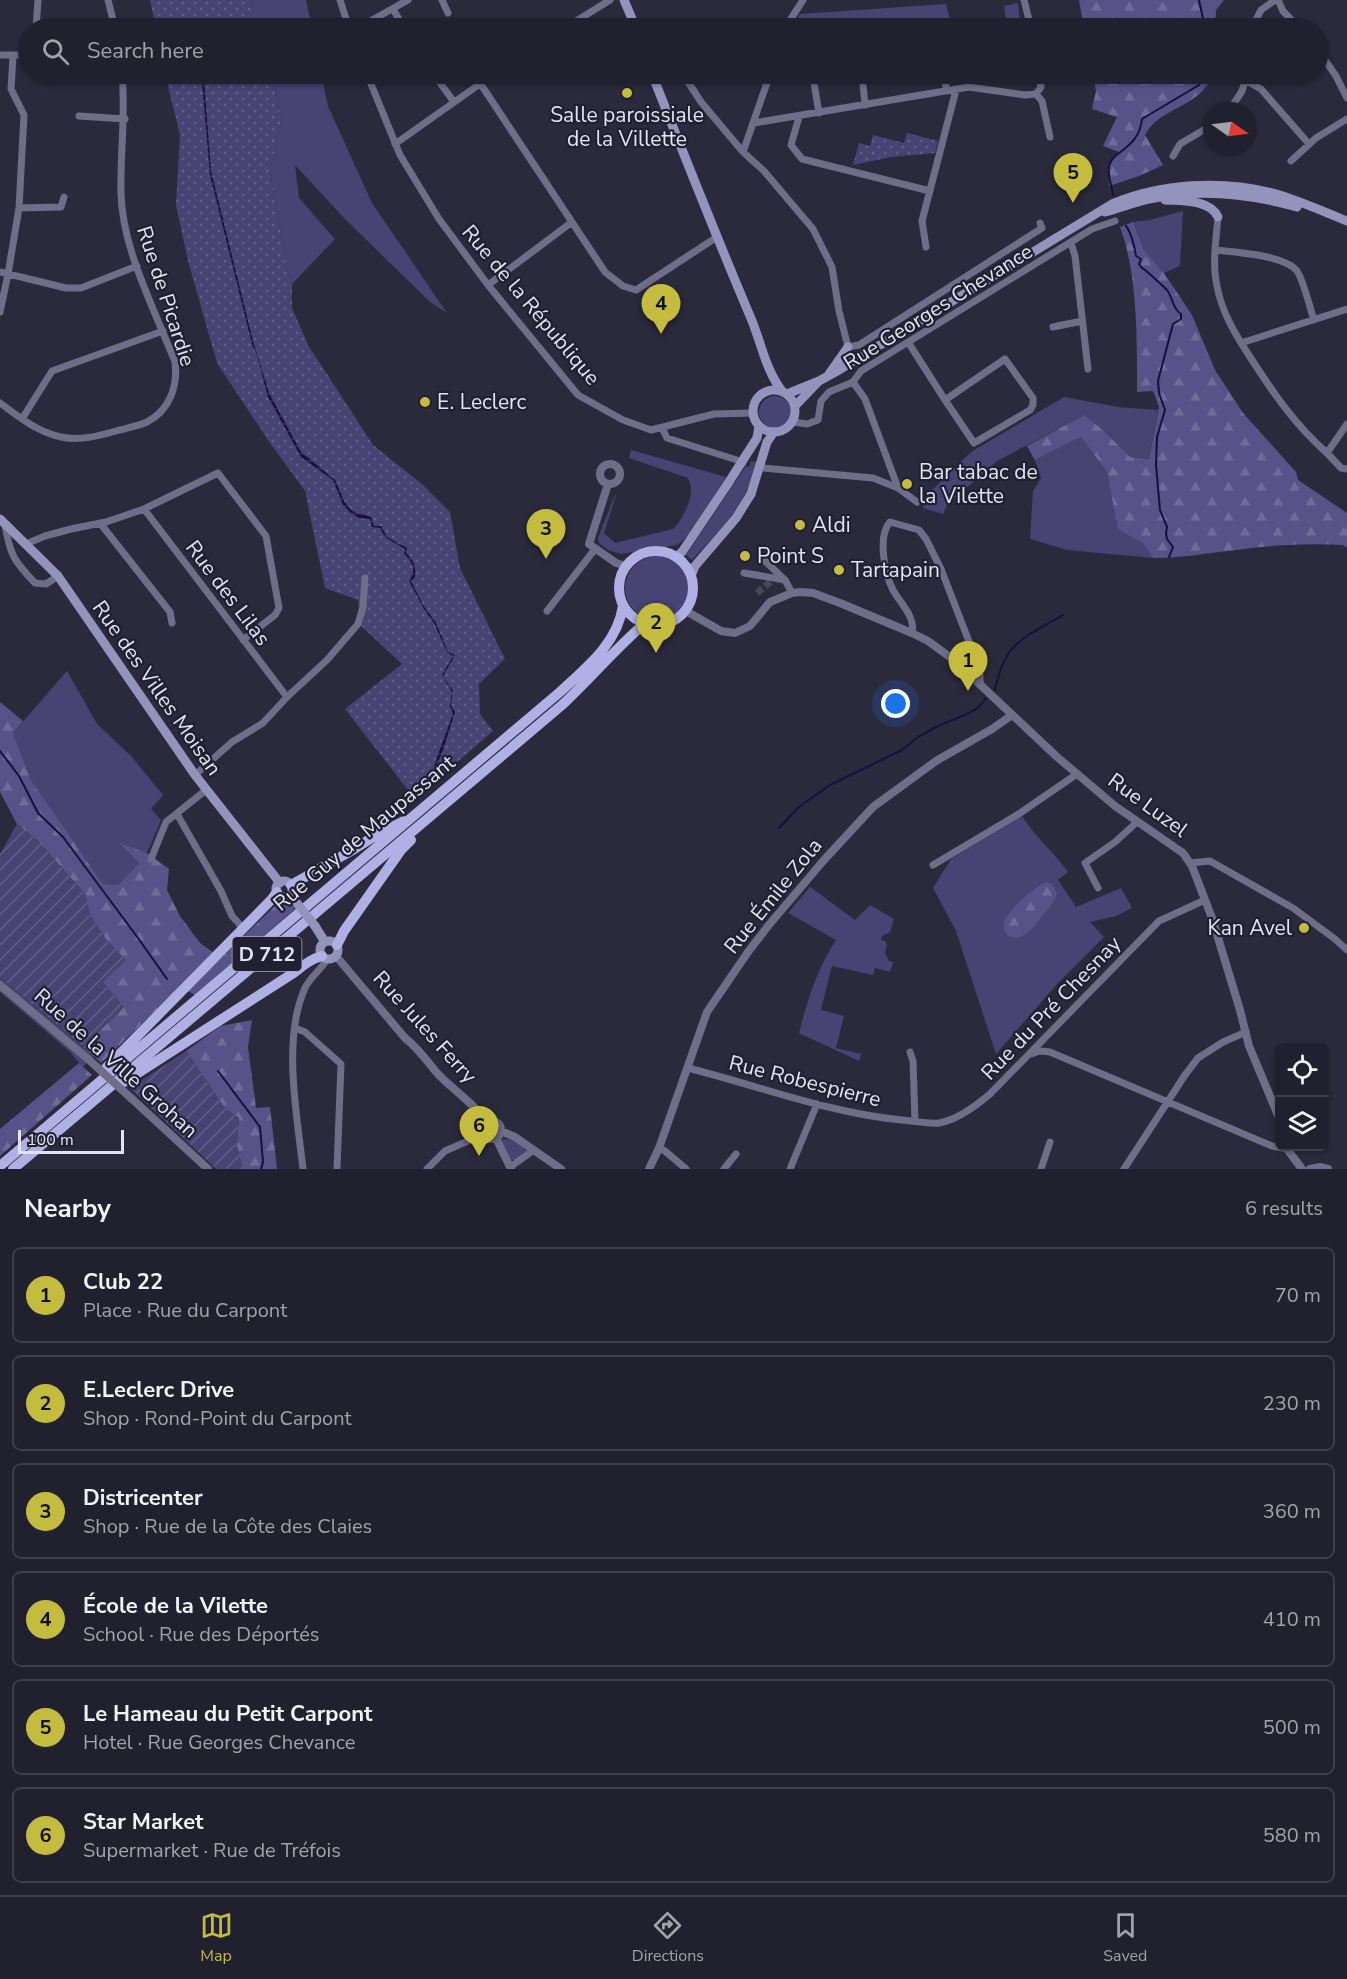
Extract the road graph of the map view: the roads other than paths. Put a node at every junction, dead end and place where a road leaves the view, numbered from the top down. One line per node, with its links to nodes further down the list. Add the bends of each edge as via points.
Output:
1 (38, 0): 13 (street)
2 (108, 0): 14 (street)
3 (340, 0): 15 (street)
4 (408, 0): 11 (street)
5 (442, 0): 12 (street)
6 (610, 0): 18 (street)
7 (624, 0): 19 (main road)
8 (1024, 0): 21 (street)
9 (1276, 0): 22 (street, via 1260,10); 23 (street)
10 (798, 2): 20 (street)
11 (393, 9): 16 (street); 17 (street)
12 (448, 13)
13 (37, 18)
14 (112, 18)
15 (346, 18)
16 (376, 18)
17 (398, 18)
18 (581, 18)
19 (632, 18)
20 (790, 18)
21 (1028, 18)
22 (1256, 18)
23 (1290, 18)
24 (0, 55): 25 (street)
25 (12, 56): 26 (street); 66 (street, via 11,89 24,115)
26 (18, 56)
27 (1329, 66): 45 (street)
28 (123, 84): 52 (street, Rue de Picardie)
29 (371, 84): 57 (street, Rue de la République)
30 (441, 84): 46 (street)
31 (479, 84): 46 (street)
32 (481, 84): 69 (street)
33 (656, 84): 72 (main road)
34 (689, 84): 59 (street)
35 (767, 84): 54 (street)
36 (814, 84): 49 (street)
37 (863, 84): 48 (street)
38 (945, 84): 43 (street)
39 (1040, 84): 44 (street)
40 (1243, 84): 47 (street)
41 (1255, 84): 58 (street)
42 (956, 90): 43 (street); 44 (street, via 969,87); 62 (street)
43 (946, 91): 48 (street)
44 (1036, 94): 56 (street, via 1042,101)
45 (1347, 98)
46 (454, 102): 57 (street)
47 (1236, 102)
48 (866, 105): 49 (street)
49 (819, 113): 51 (street)
50 (78, 116): 52 (street)
51 (799, 117): 54 (street); 62 (street, via 791,145 802,159)
52 (125, 119): 76 (street, Rue de Picardie, via 121,193)
53 (1347, 119): 58 (street)
54 (754, 123): 59 (street)
55 (1203, 130): 60 (street, via 1180,144)
56 (1050, 137)
57 (394, 144): 79 (street, Rue de la République, via 439,219)
58 (1309, 144): 61 (street)
59 (743, 152): 88 (street, via 813,229 832,267)
60 (1173, 156)
61 (1291, 161)
62 (930, 191): 74 (street, via 922,221)
63 (64, 197): 66 (street, via 61,207)
64 (1147, 199): 65 (main road); 67 (main road, via 1200,204 1211,208); 71 (main road, via 1188,193 1240,194)
65 (1114, 207): 71 (main road, via 1166,189 1229,186 1278,195); 91 (main road, via 1093,215)
66 (19, 208): 78 (street)
67 (1218, 217): 75 (street)
68 (1115, 221): 73 (street, Rue Georges Chevance, via 1092,229)
69 (572, 222): 72 (street, via 604,272 636,290); 79 (street)
70 (1040, 223): 88 (street, Rue Georges Chevance, via 1042,228 859,345)
71 (1347, 223)
72 (717, 237): 90 (main road, via 758,334)
73 (1071, 243): 83 (street); 86 (street, Rue Georges Chevance)
74 (926, 247)
75 (1216, 250): 82 (street, via 1290,264 1298,272); 87 (street, via 1217,286 1225,315)
76 (137, 266): 78 (street, via 81,288); 85 (street, Rue de Picardie)
77 (0, 272): 78 (street)
78 (8, 274): 80 (street)
79 (488, 285): 103 (street, Rue de la République, via 578,395 623,420 651,430)
80 (0, 312)
81 (1346, 312): 82 (street)
82 (1314, 320): 87 (street)
83 (1082, 321): 84 (street); 89 (street)
84 (1053, 327)
85 (163, 331): 99 (street, via 52,371); 99 (street, Rue de Picardie, via 177,378 165,407 148,422 82,439 39,430)
86 (908, 342): 92 (street, Rue Georges Chevance, via 861,371); 95 (street)
87 (1241, 343): 105 (street, via 1272,392)
88 (848, 347): 91 (main road)
89 (1088, 369)
90 (769, 373): 93 (main road); 94 (main road)
91 (823, 379): 94 (main road); 97 (main road)
92 (853, 382): 100 (street, Rue Georges Chevance, via 829,392 821,401 818,420 807,424); 110 (street, via 865,399)
93 (764, 392): 94 (main road); 98 (main road, via 755,402)
94 (785, 393): 97 (main road)
95 (945, 400): 95 (street, via 1005,359 1033,398 1033,405 974,443)
96 (0, 403): 99 (street, Rue de Picardie)
97 (795, 406): 100 (main road)
98 (753, 412): 102 (main road); 103 (street, Rue de la République, via 714,414)
99 (22, 418)
100 (792, 422): 104 (main road)
101 (1347, 424): 105 (street)
102 (759, 426): 104 (main road); 117 (main road, bridge, via 757,438)
103 (662, 428): 106 (street, via 668,438)
104 (774, 432): 122 (main road, bridge, via 767,442 751,494)
105 (1327, 453): 108 (street)
106 (737, 460)
107 (763, 468): 110 (street, via 873,478)
108 (1347, 469)
109 (608, 484): 116 (street, via 589,544)
110 (898, 488): 111 (street)
111 (917, 502)
112 (144, 509): 114 (street); 132 (street, Rue des Lilas); 132 (street, via 218,473 266,536 279,608)
113 (3, 521): 115 (main road, Rue des Villes Moisan); 121 (street, via 9,549 18,566 35,583 46,584)
114 (100, 524): 115 (street); 129 (street, via 170,612)
115 (26, 544): 121 (main road, Rue des Villes Moisan)
116 (595, 549): 119 (street); 127 (street)
117 (676, 557): 119 (main road, via 655,551 634,558); 122 (main road)
118 (763, 559): 124 (street)
119 (626, 566): 126 (main road, via 619,586)
120 (744, 573): 124 (street)
121 (58, 576): 137 (main road, Rue des Villes Moisan)
122 (691, 576): 128 (main road, via 693,594)
123 (365, 578): 134 (street, via 357,624 327,660)
124 (786, 580): 125 (street)
125 (792, 593): 128 (street, via 770,603 750,626 735,633 721,631); 131 (street, Rue Luzel, via 813,593)
126 (623, 606): 130 (main road); 141 (main road, Rue Guy de Maupassant / D 712, via 615,633 588,665)
127 (547, 611)
128 (686, 611): 130 (main road, via 667,624)
129 (172, 623)
130 (644, 624): 139 (main road, Rue Guy de Maupassant / D 712, via 562,705)
131 (912, 633): 133 (street, Rue Luzel, via 940,650); 133 (street, via 912,620 892,589 886,568 883,539 885,526 890,522 919,531 926,539 980,670)
132 (243, 640): 134 (street, Rue des Lilas)
133 (980, 684): 135 (street, Rue Luzel)
134 (287, 697): 137 (street, via 263,723 232,742)
135 (1012, 715): 136 (street, Rue Luzel); 158 (street, Rue Émile Zola, via 936,761 873,807 832,851 768,926 716,998 707,1012)
136 (1077, 774): 142 (street, Rue Luzel); 145 (street)
137 (195, 775): 138 (main road, Rue des Villes Moisan)
138 (206, 790): 140 (street); 147 (main road, Rue des Villes Moisan)
139 (442, 806): 152 (main road, via 401,850); 160 (main road, Rue Guy de Maupassant / D 712)
140 (177, 814): 143 (street, via 166,822); 149 (street, via 232,916)
141 (410, 820): 147 (main road, via 386,830); 163 (main road, Rue Guy de Maupassant / D 712)
142 (1137, 822): 144 (street, Rue Luzel, via 1178,848); 146 (street, via 1085,863)
143 (151, 859)
144 (1190, 863): 148 (street, Rue Luzel); 151 (street, via 1210,861 1293,908)
145 (933, 866)
146 (1098, 888)
147 (287, 891): 149 (main road, via 272,899); 150 (main road, Rue des Villes Moisan, bridge)
148 (1205, 900): 155 (street, Rue Luzel); 157 (street, Rue du Pré Chesnay, via 1159,921)
149 (243, 928): 163 (main road)
150 (325, 942): 152 (main road, via 320,948); 152 (main road, via 333,941)
151 (1347, 950)
152 (331, 954): 154 (street, via 305,987); 160 (main road, via 313,958); 165 (street, Rue Jules Ferry)
153 (0, 985): 177 (street, Rue de la Ville Grohan, bridge)
154 (295, 1028): 178 (street, via 292,1074); 179 (street, via 305,1032 341,1064)
155 (1246, 1032): 159 (street, via 1198,1058); 162 (street, Rue Luzel)
156 (910, 1052): 164 (street)
157 (1029, 1054): 159 (street, via 1050,1052); 164 (street, Rue du Pré Chesnay, via 970,1109 937,1123)
158 (688, 1068): 161 (street, Rue Robespierre); 170 (street, Rue Émile Zola)
159 (1167, 1101): 169 (street); 187 (street)
160 (91, 1103): 176 (main road, Rue Guy de Maupassant / D 712)
161 (817, 1104): 164 (street, Rue Robespierre); 185 (street)
162 (1275, 1109)
163 (60, 1115): 174 (main road, Rue Guy de Maupassant / D 712)
164 (915, 1121)
165 (487, 1123): 166 (street); 167 (street, Rue Jules Ferry, via 500,1125)
166 (484, 1134): 167 (street, Rue Jules Ferry, via 490,1139); 180 (street, via 444,1151)
167 (498, 1134): 171 (street, Rue Jules Ferry, via 515,1137); 175 (street)
168 (1050, 1142): 186 (street)
169 (1275, 1146)
170 (659, 1148): 182 (street, Rue Émile Zola); 183 (street)
171 (534, 1150): 175 (street); 181 (street, Rue Jules Ferry)
172 (1289, 1151): 188 (street)
173 (736, 1154): 184 (street)
174 (0, 1166)
175 (511, 1168)
176 (13, 1169)
177 (208, 1169)
178 (303, 1169)
179 (337, 1169)
180 (427, 1169)
181 (561, 1169)
182 (649, 1169)
183 (687, 1169)
184 (724, 1169)
185 (790, 1169)
186 (1041, 1169)
187 (1124, 1169)
188 (1302, 1169)
189 (1310, 1169): 190 (street)
190 (1328, 1169)

